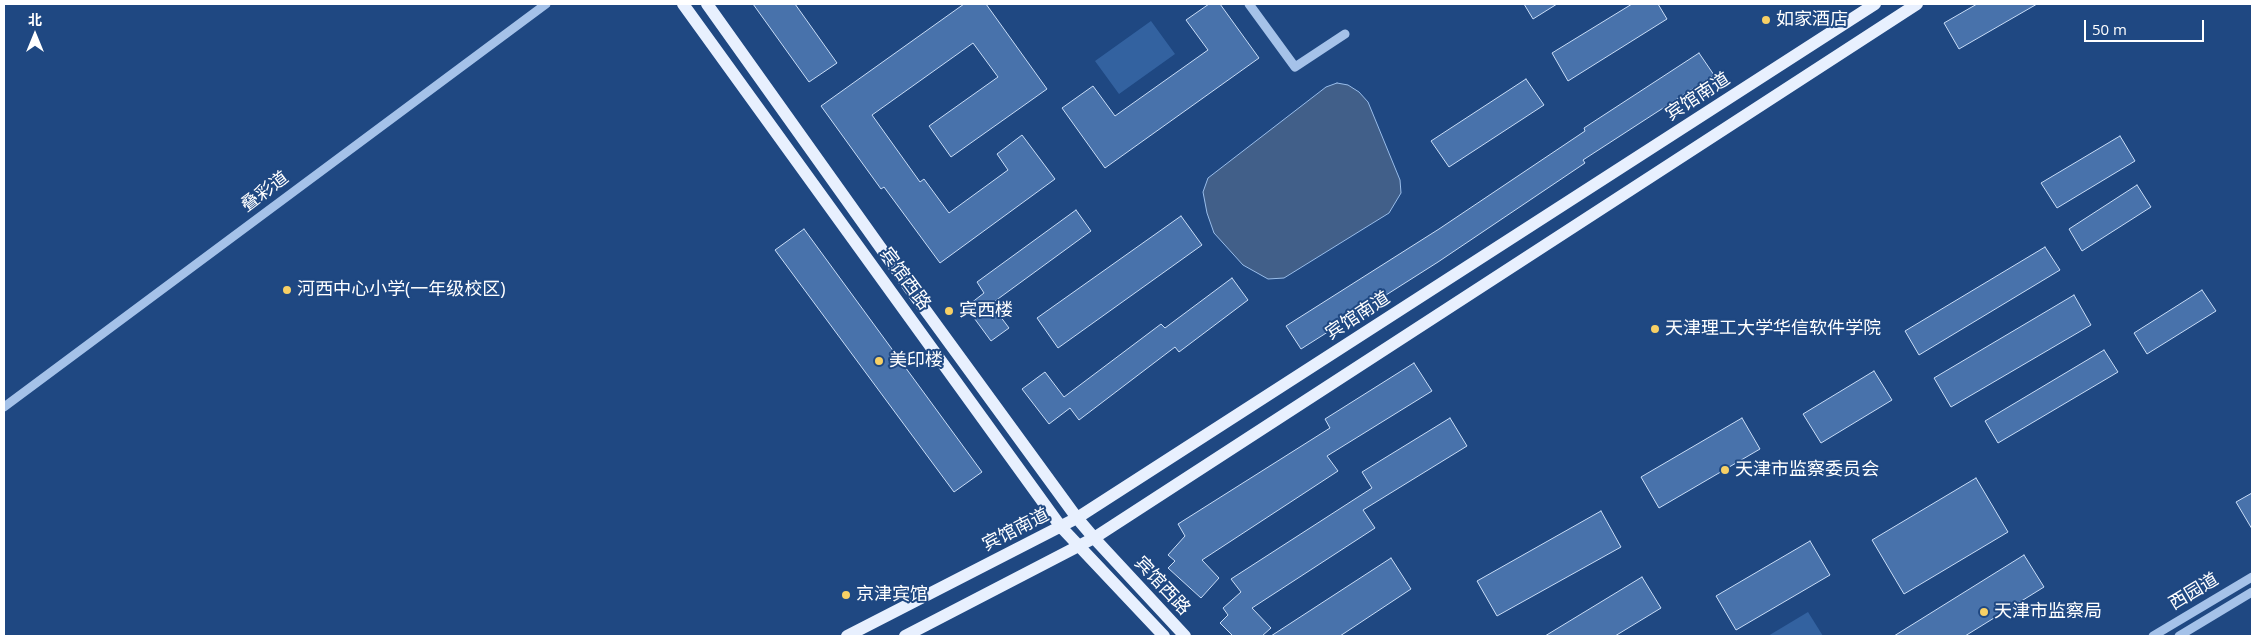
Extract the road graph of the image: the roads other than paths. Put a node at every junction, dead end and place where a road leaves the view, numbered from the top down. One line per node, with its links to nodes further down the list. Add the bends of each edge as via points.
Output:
1 (546, 4): 8 (street, 叠彩道)
2 (683, 4): 10 (main road, 宾馆西路)
3 (707, 4): 9 (main road, 宾馆西路)
4 (1249, 4): 7 (street, via 1295,67)
5 (1875, 4): 9 (main road, 宾馆南道)
6 (1916, 4): 11 (main road)
7 (1345, 34)
8 (4, 407)
9 (1077, 518): 10 (main road, 宾馆南道); 11 (main road, 宾馆西路)
10 (1061, 527): 12 (main road, 宾馆西路); 15 (main road, 宾馆南道)
11 (1094, 538): 12 (main road); 18 (main road, 宾馆西路)
12 (1078, 548): 16 (main road); 17 (main road, 宾馆西路)
13 (2252, 577): 19 (street, 西园道)
14 (2252, 592): 20 (street, 西园道)
15 (847, 636)
16 (905, 636)
17 (1164, 636)
18 (1185, 636)
19 (2153, 636)
20 (2179, 636)

